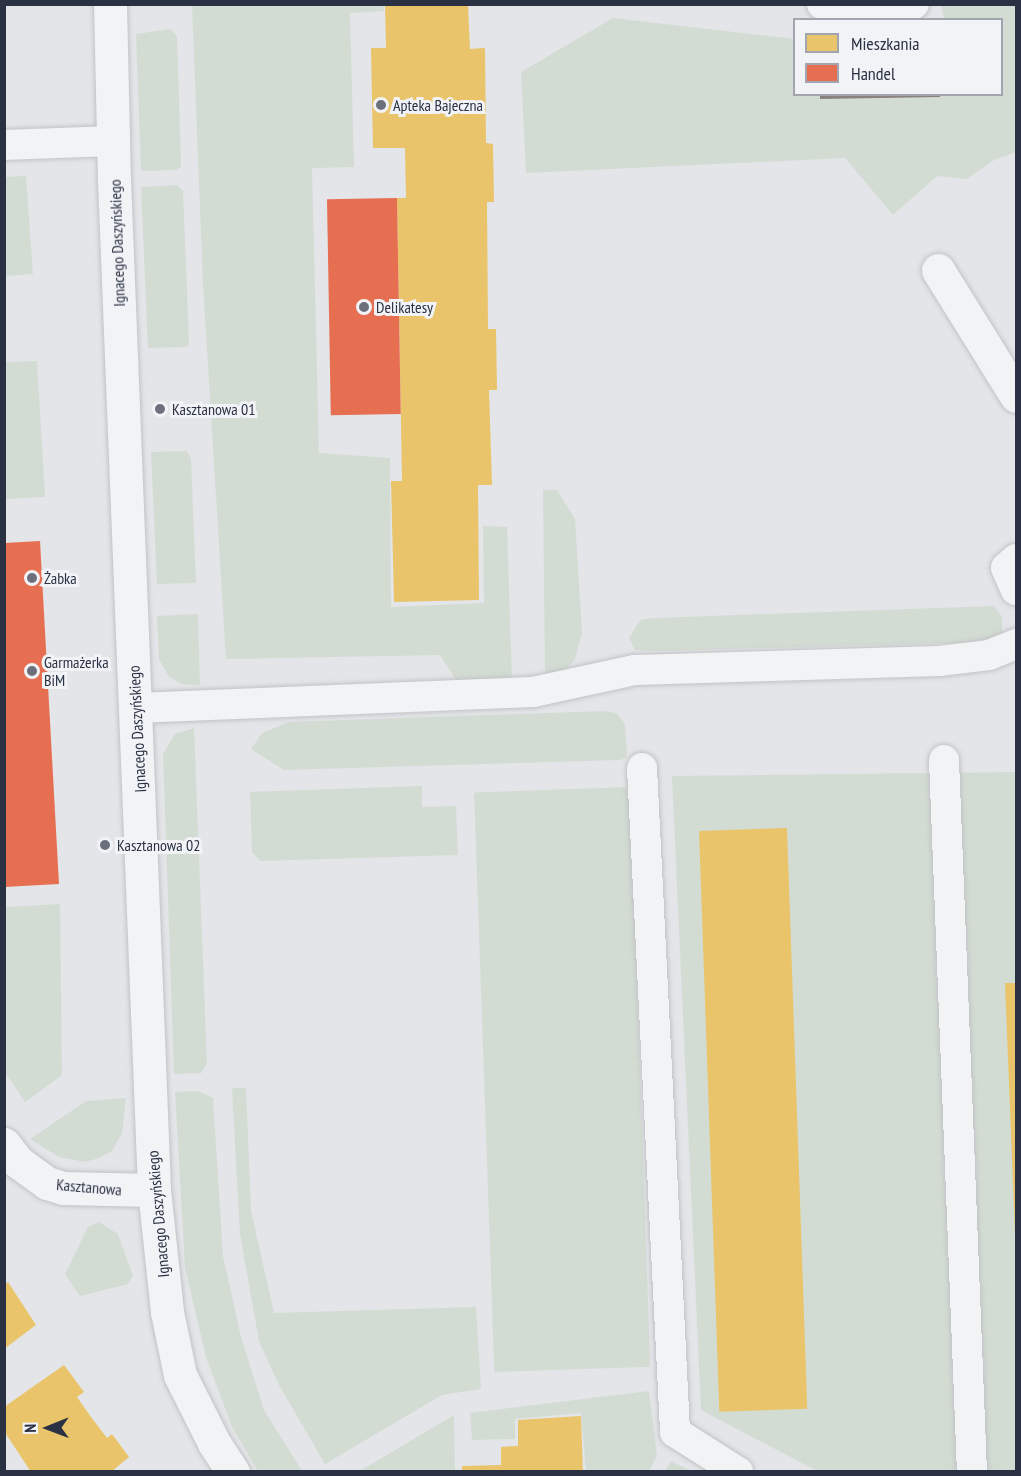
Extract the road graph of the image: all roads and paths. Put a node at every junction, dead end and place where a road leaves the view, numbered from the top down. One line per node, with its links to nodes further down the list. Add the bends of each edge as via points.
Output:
1 (110, 4): 4 (street, Ignacego Daszyńskiego)
2 (822, 4): 3 (lane, via 842,8)
3 (914, 4)
4 (113, 141): 5 (lane); 11 (street, Ignacego Daszyńskiego)
5 (4, 146)
6 (938, 270): 7 (street)
7 (1017, 396)
8 (1017, 559): 9 (lane, via 1006,568)
9 (1017, 590)
10 (1017, 644): 11 (lane, via 989,655 939,661 635,670 533,692)
11 (136, 708): 15 (street, Ignacego Daszyńskiego)
12 (944, 760): 18 (lane)
13 (642, 768): 17 (lane, via 675,1432)
14 (9, 1159): 15 (street, Kasztanowa, via 47,1183 63,1188)
15 (154, 1190): 16 (street, Ignacego Daszyńskiego, via 167,1312 180,1375)
16 (233, 1472)
17 (738, 1472)
18 (972, 1472)

